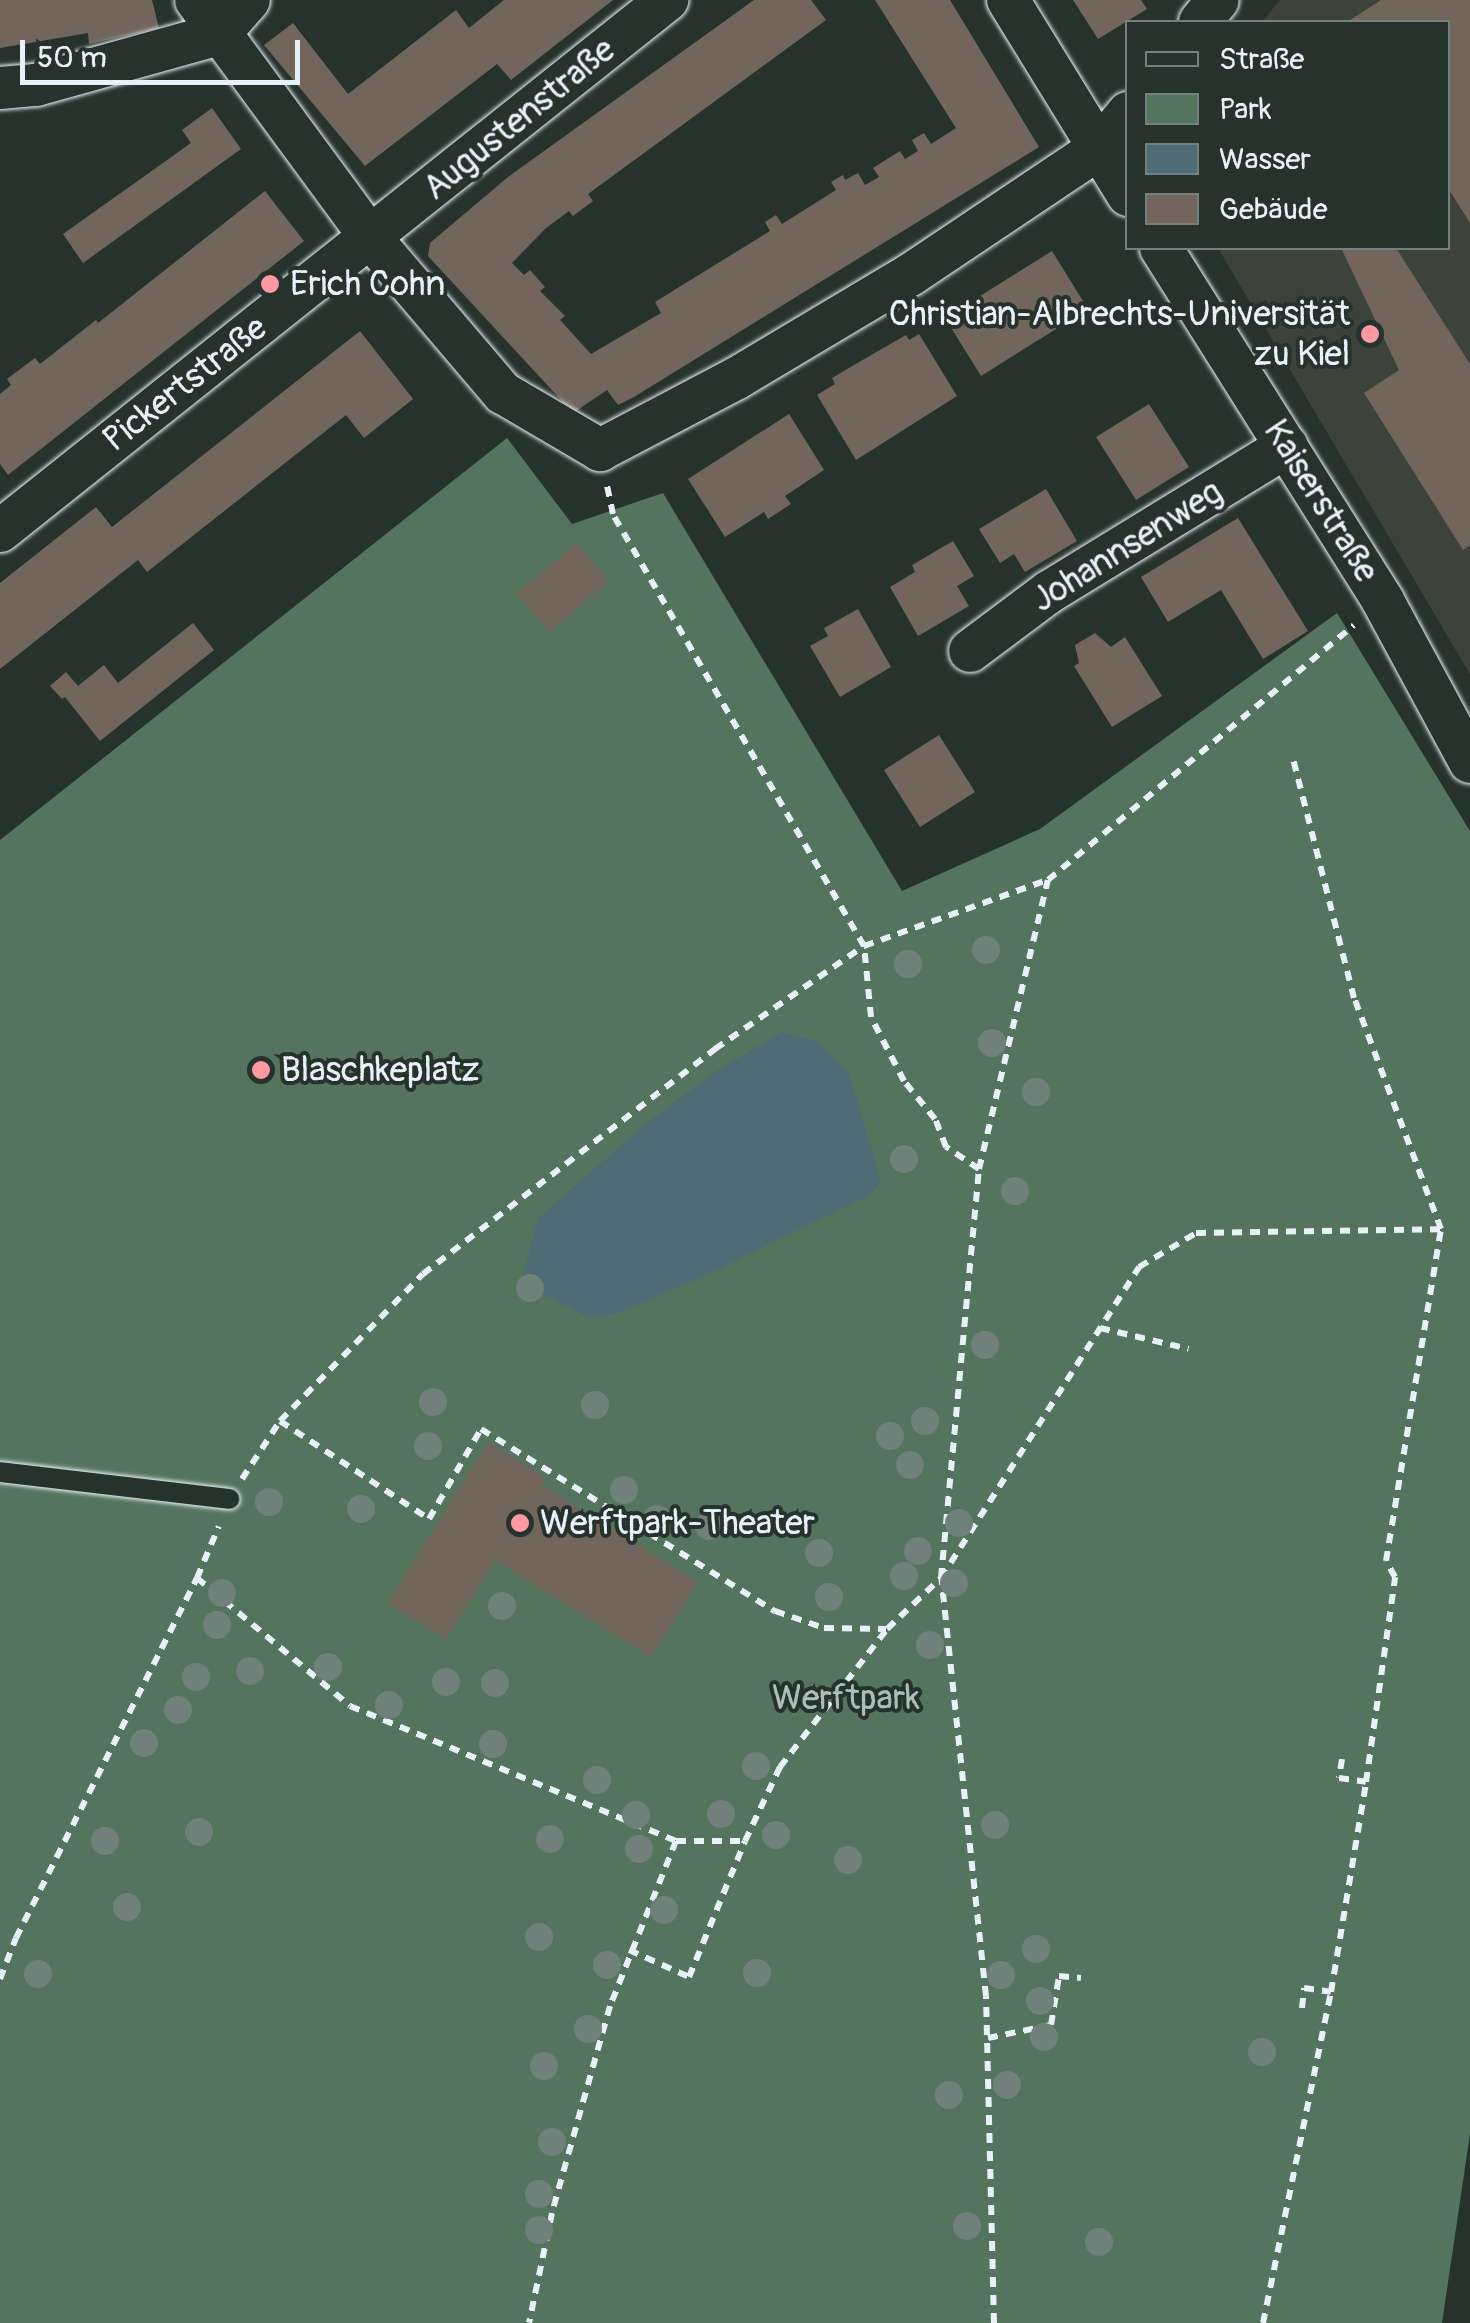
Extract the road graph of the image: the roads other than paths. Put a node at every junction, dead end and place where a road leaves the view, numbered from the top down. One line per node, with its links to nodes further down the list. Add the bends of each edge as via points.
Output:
1 (250, 0): 5 (street)
2 (667, 0): 11 (street, Augustenstraße)
3 (1008, 0): 9 (street)
4 (1218, 0): 6 (street)
5 (208, 17): 7 (street, via 36,86); 11 (street)
6 (1202, 20)
7 (0, 88)
8 (1125, 117): 9 (street)
9 (1098, 149): 10 (street); 11 (street, via 910,275 600,450 504,393)
10 (1125, 190)
11 (370, 238): 14 (street, Pickertstraße)
12 (1162, 250): 13 (street, Kaiserstraße)
13 (1288, 446): 15 (street, Johannsenweg, via 1049,592); 16 (street, Kaiserstraße)
14 (0, 531)
15 (970, 651)
16 (1470, 762)
17 (0, 1472): 18 (lane)
18 (230, 1499)

